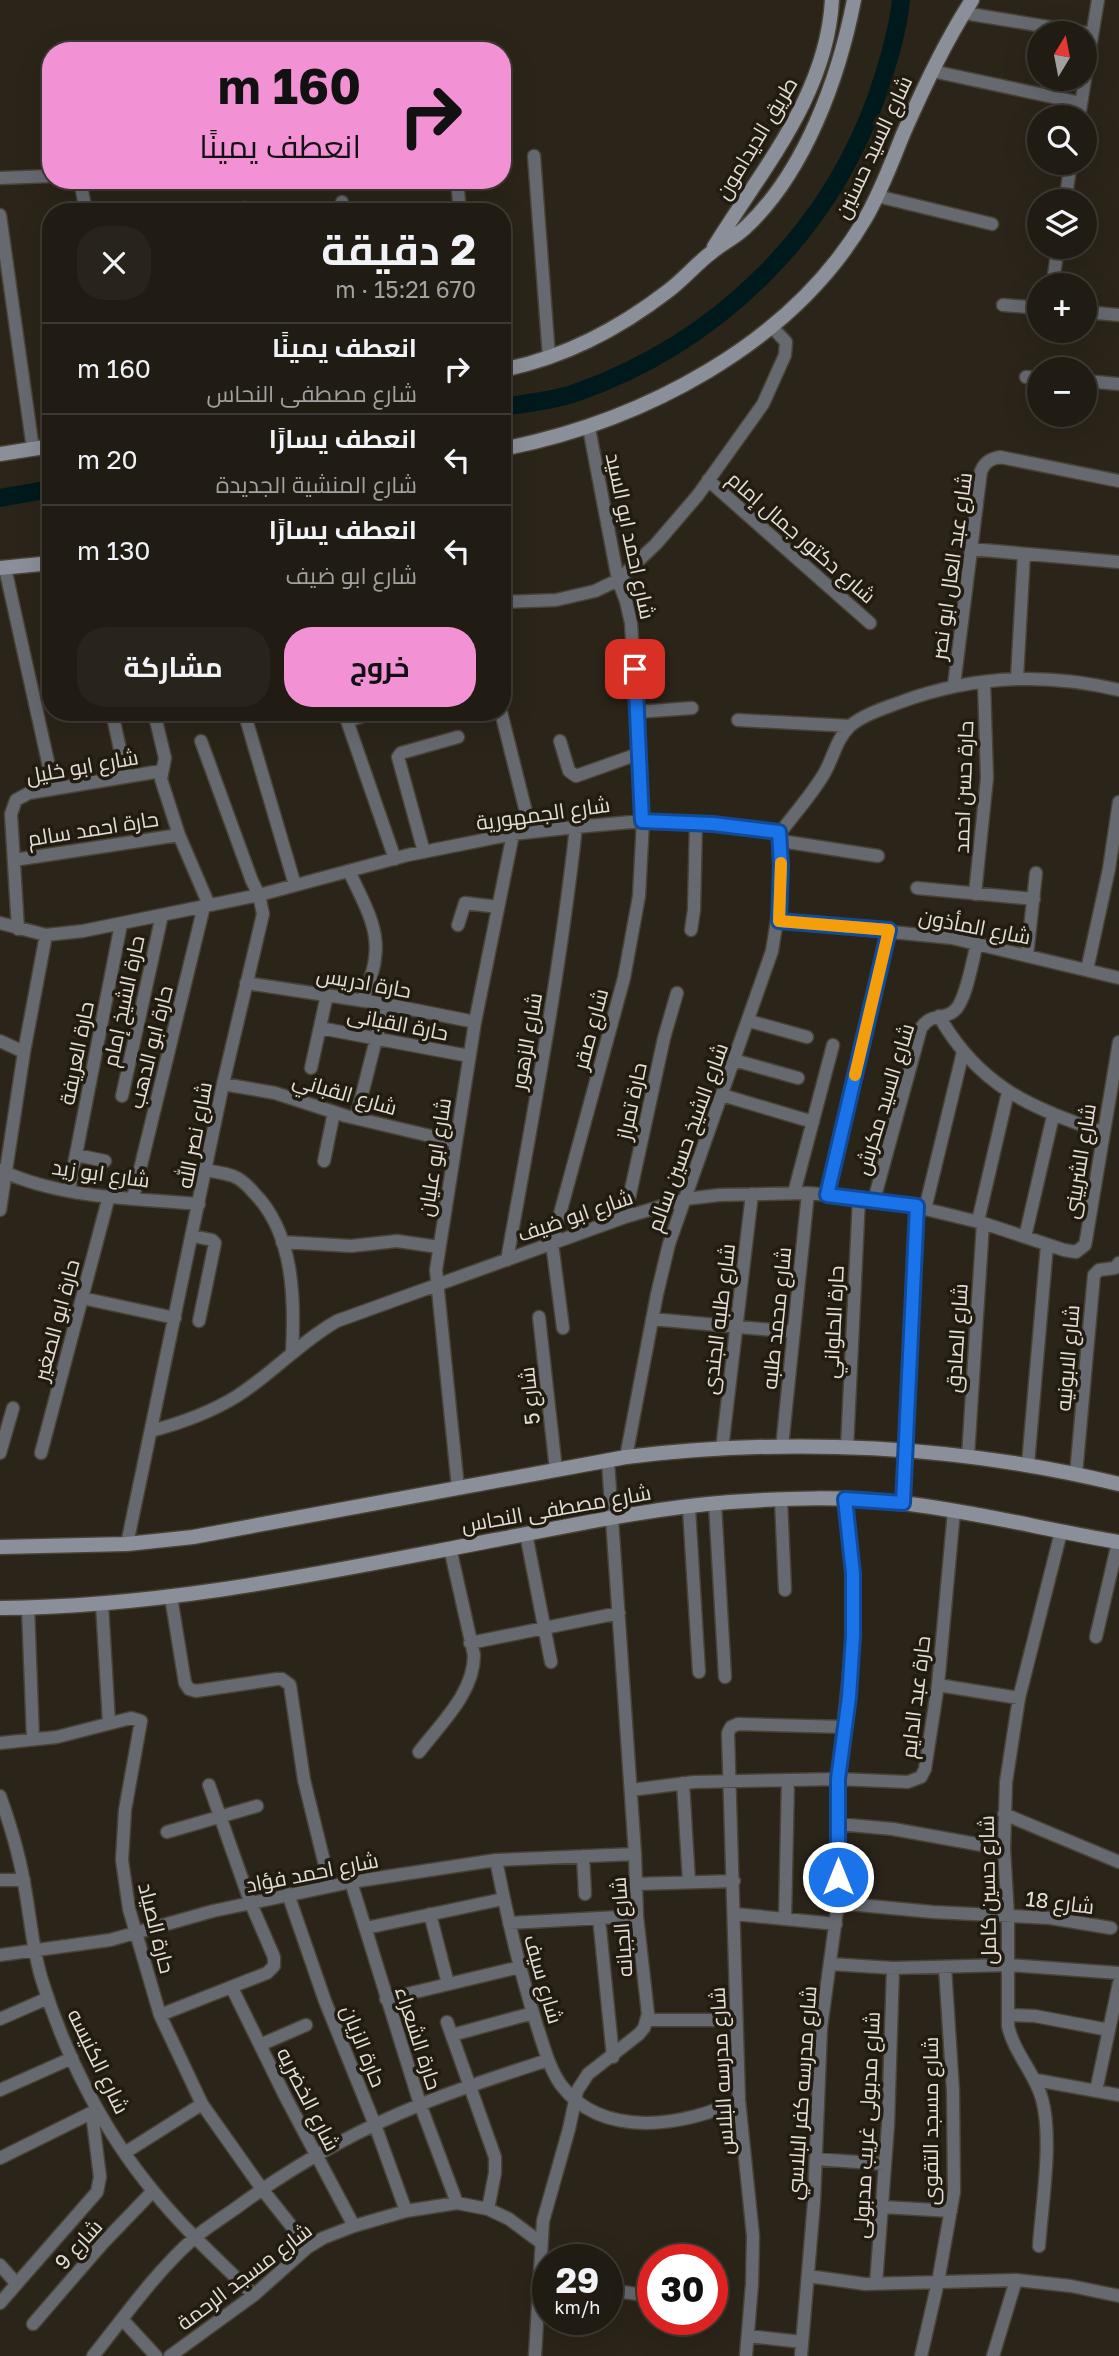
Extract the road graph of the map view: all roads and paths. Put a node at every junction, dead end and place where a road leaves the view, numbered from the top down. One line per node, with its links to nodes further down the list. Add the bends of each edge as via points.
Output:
1 (832, 0): 9 (street, طريق الديدامون, via 826,44)
2 (853, 0): 10 (street, طريق الديدامون)
3 (1097, 0): 6 (street)
4 (968, 6): 5 (street); 7 (street, شارع السيد حسنين)
5 (1034, 21)
6 (1094, 21)
7 (932, 71): 11 (street); 15 (street, شارع السيد حسنين)
8 (1083, 91): 11 (street)
9 (810, 92): 10 (street); 18 (street, طريق الديدامون)
10 (827, 98): 18 (street, طريق الديدامون, via 772,197 745,228)
11 (1081, 103)
12 (534, 156): 24 (street)
13 (42, 176): 14 (street)
14 (0, 178)
15 (877, 196): 17 (street); 23 (street, شارع السيد حسنين, via 833,266)
16 (0, 215): 31 (street)
17 (992, 224)
18 (712, 252): 24 (street, طريق الديدامون, via 639,312)
19 (1003, 305): 20 (street)
20 (1027, 307)
21 (1097, 313): 22 (street)
22 (1119, 315)
23 (771, 326): 28 (street, شارع السيد حسنين, via 684,384); 33 (street, via 786,342 778,374 763,404)
24 (549, 357): 25 (street, طريق الديدامون)
25 (511, 368)
26 (1097, 383): 27 (street)
27 (1119, 384)
28 (589, 428): 29 (street, شارع السيد حسنين); 40 (street, شارع احمد ابو السيد)
29 (511, 447)
30 (42, 448): 31 (street)
31 (33, 449): 32 (street)
32 (0, 454)
33 (708, 480): 40 (street, via 656,544); 42 (street, شارع دكتور جمال إمام)
34 (1119, 481): 35 (street, شارع عبد العال ابو نصر, via 994,458 981,471)
35 (971, 549): 36 (street); 45 (street, شارع عبد العال ابو نصر)
36 (1024, 554): 37 (street); 43 (street)
37 (1119, 562)
38 (42, 564): 39 (street)
39 (3, 568): 62 (street)
40 (618, 580): 41 (street, via 556,600); 48 (street, شارع احمد ابو السيد, via 631,623)
41 (511, 602)
42 (870, 623)
43 (1017, 678): 44 (street); 46 (street, via 1074,681)
44 (984, 681): 45 (street); 79 (street, حارة حسن احمد, via 987,792)
45 (954, 685): 55 (street, via 880,709)
46 (1119, 690)
47 (692, 708): 48 (street)
48 (637, 712): 59 (street, شارع احمد ابو السيد)
49 (738, 719): 55 (street)
50 (113, 721): 61 (street)
51 (156, 721): 60 (street, via 165,758)
52 (247, 721): 77 (street)
53 (348, 721): 74 (street)
54 (503, 721): 67 (street)
55 (850, 726): 70 (street, via 822,777)
56 (458, 737): 71 (street, via 398,757)
57 (201, 741): 80 (street, شارع نصر الله)
58 (559, 741): 59 (street, via 569,771 576,776)
59 (638, 754): 64 (street, شارع احمد ابو السيد)
60 (161, 772): 61 (street, شارع ابو خليل); 69 (street)
61 (126, 777): 62 (street, شارع ابو خليل)
62 (54, 789): 73 (street, شارع ابو خليل, via 22,795 12,806)
63 (1119, 802): 95 (street)
64 (642, 821): 65 (street, شارع الجمهورية); 66 (street, شارع الجمهورية); 150 (street, شارع صقر, via 639,896 630,951)
65 (696, 823): 70 (street, شارع الجمهورية); 90 (street)
66 (576, 827): 67 (street, شارع الجمهورية); 153 (street, شارع الزهور, via 551,1014)
67 (531, 832): 68 (street, شارع الجمهورية)
68 (513, 834): 71 (street, شارع الجمهورية); 83 (street, شارع ابو عليان)
69 (178, 835): 73 (street, حارة احمد سالم); 82 (street)
70 (780, 836): 72 (street, شارع الجمهورية); 85 (street, شارع الشيخ حسين سالم)
71 (424, 852): 74 (street, شارع الجمهورية)
72 (878, 856)
73 (14, 859): 89 (street, شارع ابو خليل)
74 (395, 859): 75 (street, شارع الجمهورية)
75 (349, 870): 77 (street, شارع الجمهورية); 100 (street, via 376,944)
76 (1037, 873): 81 (street)
77 (295, 885): 80 (street, شارع الجمهورية)
78 (917, 888): 79 (street)
79 (975, 894): 81 (street)
80 (260, 895): 82 (street, شارع الجمهورية); 97 (street, شارع نصر الله, via 263,914)
81 (1034, 899): 94 (street)
82 (207, 906): 84 (street, شارع الجمهورية); 138 (street, حارة ابو الدهب)
83 (498, 907): 88 (street, via 466,903); 104 (street, شارع ابو عليان)
84 (162, 915): 87 (street, شارع الجمهورية); 120 (street, حارة الشيخ إمام)
85 (779, 921): 91 (street, شارع المأذون); 103 (street, شارع الشيخ حسين سالم)
86 (0, 923): 89 (street, شارع الجمهورية)
87 (121, 923): 92 (street, شارع الجمهورية); 127 (street, حارة العريفة)
88 (458, 925)
89 (18, 929): 92 (street, شارع الجمهورية)
90 (691, 930)
91 (889, 930): 93 (street, شارع المأذون); 136 (street)
92 (46, 935): 111 (street)
93 (977, 943): 94 (street, شارع المأذون); 102 (street, شارع السيد مكرش, via 959,1006)
94 (1027, 956): 95 (street, شارع المأذون)
95 (1087, 970): 96 (street, شارع المأذون)
96 (1119, 978)
97 (246, 982): 99 (street, حارة ادريس); 117 (street, شارع نصر الله)
98 (677, 993): 145 (street, حارة تمراز)
99 (327, 995): 100 (street, حارة ادريس); 105 (street)
100 (363, 1000): 101 (street, حارة ادريس)
101 (385, 1004): 104 (street, حارة ادريس); 107 (street)
102 (939, 1016): 112 (street); 141 (street, شارع السيد مكرش, via 921,1028)
103 (749, 1021): 106 (street); 114 (street, شارع الشيخ حسين سالم)
104 (475, 1022): 113 (street, شارع ابو عليان)
105 (320, 1028): 107 (street, حارة القبانى); 115 (street)
106 (807, 1037)
107 (376, 1038): 113 (street, حارة القبانى); 123 (street)
108 (0, 1041): 111 (street)
109 (1119, 1042): 125 (street, شارع الشربينى)
110 (833, 1045): 124 (street)
111 (24, 1052): 131 (street)
112 (963, 1052): 118 (street); 143 (street)
113 (470, 1056): 126 (street, شارع ابو عليان)
114 (734, 1060): 116 (street); 119 (street, شارع الشيخ حسين سالم)
115 (311, 1068)
116 (798, 1078)
117 (223, 1084): 121 (street, شارع القباني, via 275,1093); 130 (street, شارع نصر الله)
118 (1008, 1092): 122 (street); 146 (street, شارع الصادق)
119 (722, 1095): 124 (street); 140 (street, شارع الشيخ حسين سالم)
120 (122, 1096)
121 (334, 1112): 123 (street, شارع القباني); 129 (street)
122 (1054, 1116): 125 (street); 148 (street)
123 (356, 1118): 126 (street, شارع القباني)
124 (813, 1122): 133 (street)
125 (1103, 1132): 151 (street, شارع الشربينى, via 1084,1245 1070,1252)
126 (456, 1142): 152 (street, شارع ابو عليان)
127 (76, 1155): 128 (street); 132 (street, حارة العريفة)
128 (105, 1161)
129 (324, 1161)
130 (206, 1170): 142 (street, شارع نصر الله); 149 (street, via 235,1176 247,1185 274,1219)
131 (3, 1171): 132 (street, شارع ابو زيد); 144 (street)
132 (69, 1190): 137 (street, شارع ابو زيد)
133 (794, 1193): 134 (street, شارع ابو ضيف); 135 (street, شارع ابو ضيف)
134 (808, 1193): 136 (street, شارع ابو ضيف); 163 (street, شارع محمد طلبه)
135 (752, 1194): 140 (street, شارع ابو ضيف); 161 (street, شارع طلبه الجندى)
136 (827, 1195): 139 (street, شارع ابو ضيف)
137 (109, 1196): 138 (street, شارع ابو زيد); 156 (street, حارة ابو الصغير)
138 (132, 1198): 142 (street, شارع ابو زيد)
139 (859, 1198): 141 (street, شارع ابو ضيف); 168 (street, حارة الحلواني)
140 (686, 1199): 145 (street, شارع ابو ضيف); 159 (street, شارع الشيخ حسين سالم, via 669,1244)
141 (874, 1200): 143 (street, شارع ابو ضيف)
142 (199, 1204): 147 (street, شارع نصر الله)
143 (921, 1208): 146 (street, شارع ابو ضيف); 170 (street)
144 (0, 1210)
145 (625, 1217): 150 (street, شارع ابو ضيف)
146 (980, 1222): 148 (street, شارع ابو ضيف); 173 (street, شارع الصادق)
147 (193, 1236): 158 (street, شارع نصر الله); 160 (street, via 215,1243)
148 (1025, 1237): 151 (street, شارع ابو ضيف)
149 (282, 1242): 152 (street, via 351,1246 397,1241); 164 (street, via 292,1299)
150 (552, 1243): 153 (street, شارع ابو ضيف); 162 (street)
151 (1047, 1245): 176 (street)
152 (439, 1247): 155 (street, شارع ابو عليان)
153 (507, 1260): 155 (street, شارع ابو ضيف)
154 (1119, 1263): 178 (street, شارع الابونيه, via 1094,1275)
155 (436, 1285): 164 (street, شارع ابو ضيف, via 337,1321); 180 (street, شارع ابو عليان)
156 (82, 1298): 158 (street); 172 (street, حارة ابو الصغير)
157 (539, 1317): 177 (street, شارع 5)
158 (175, 1318): 166 (street, شارع نصر الله)
159 (652, 1319): 161 (street); 174 (street, شارع الشيخ حسين سالم)
160 (199, 1321)
161 (736, 1326): 163 (street); 169 (street, شارع طلبه الجندى)
162 (563, 1328)
163 (794, 1332): 167 (street, شارع محمد طلبه)
164 (292, 1353): 166 (street, شارع ابو ضيف, via 219,1406)
165 (13, 1408): 171 (street)
166 (151, 1431): 191 (street, شارع نصر الله)
167 (782, 1447): 168 (street, شارع مصطفى النحاس); 169 (street, شارع مصطفى النحاس)
168 (847, 1448): 170 (street, شارع مصطفى النحاس)
169 (722, 1449): 174 (street, شارع مصطفى النحاس)
170 (906, 1452): 173 (street, شارع مصطفى النحاس); 183 (street)
171 (0, 1453)
172 (41, 1453)
173 (968, 1456): 176 (street, شارع مصطفى النحاس)
174 (626, 1457): 175 (street, شارع مصطفى النحاس)
175 (608, 1461): 177 (street, شارع مصطفى النحاس); 187 (street, شارع الجبانه)
176 (1028, 1464): 178 (street, شارع مصطفى النحاس)
177 (556, 1470): 180 (street, شارع مصطفى النحاس)
178 (1076, 1474): 179 (street, شارع مصطفى النحاس)
179 (1119, 1484)
180 (458, 1488): 191 (street, شارع مصطفى النحاس, via 193,1537)
181 (845, 1499): 182 (street, شارع مصطفى النحاس); 183 (street, شارع مصطفى النحاس); 209 (street, شارع مدرسه كفر البلاسي, via 854,1615)
182 (781, 1500): 184 (street, شارع مصطفى النحاس); 194 (street)
183 (903, 1503): 186 (street, شارع مصطفى النحاس)
184 (715, 1504): 185 (street, شارع مصطفى النحاس); 205 (street)
185 (689, 1507): 187 (street, شارع مصطفى النحاس); 204 (street)
186 (954, 1511): 188 (street, شارع مصطفى النحاس); 206 (street, حارة عبد الدايم)
187 (612, 1517): 189 (street, شارع مصطفى النحاس); 199 (street, شارع الجبانه)
188 (1061, 1532): 190 (street, شارع مصطفى النحاس); 207 (street, شارع حسين كامل)
189 (526, 1534): 193 (street, شارع مصطفى النحاس); 200 (street)
190 (1119, 1542): 201 (street)
191 (127, 1544): 192 (street, شارع مصطفى النحاس)
192 (0, 1547)
193 (450, 1548): 195 (street, شارع مصطفى النحاس); 202 (street)
194 (786, 1590)
195 (172, 1597): 196 (street, شارع مصطفى النحاس); 237 (street, via 189,1689 277,1679 290,1685 304,1780)
196 (102, 1604): 197 (street, شارع مصطفى النحاس); 208 (street)
197 (28, 1607): 198 (street, شارع مصطفى النحاس); 210 (street)
198 (0, 1608)
199 (619, 1613): 200 (street); 218 (street, شارع الجبانه)
200 (545, 1628): 202 (street); 203 (street)
201 (1096, 1637)
202 (471, 1643): 212 (street, via 474,1667 467,1689)
203 (551, 1662)
204 (699, 1672)
205 (725, 1677)
206 (938, 1685): 207 (street); 213 (street, حارة عبد الدايم, via 921,1777 908,1782)
207 (1019, 1698): 221 (street, شارع حسين كامل)
208 (109, 1723): 210 (street, حارة الصياد); 253 (street, حارة الصياد, via 135,1717 142,1725 122,1835 125,1885)
209 (844, 1727): 213 (street, شارع مدرسه كفر البلاسي); 215 (street, شارع مدرسه البلاس, via 734,1725 728,1733)
210 (33, 1739): 211 (street, حارة الصياد)
211 (0, 1743)
212 (419, 1752)
213 (838, 1779): 214 (street, حارة عبد الدايم); 223 (street, شارع مدرسه كفر البلاسي)
214 (788, 1780): 215 (street, حارة عبد الدايم); 248 (street)
215 (729, 1782): 216 (street, حارة عبد الدايم); 233 (street, شارع مدرسه البلاس)
216 (683, 1783): 218 (street, حارة عبد الدايم); 235 (street)
217 (209, 1785): 222 (street)
218 (631, 1790): 227 (street, شارع الجبانه)
219 (0, 1796): 224 (street, شارع الكنيسه)
220 (257, 1806): 222 (street)
221 (1004, 1814): 226 (street, شارع حسين كامل); 230 (street)
222 (220, 1817): 225 (street); 242 (street)
223 (838, 1824): 226 (street); 241 (street, شارع مدرسه كفر البلاسي)
224 (6, 1830): 232 (street, شارع الكنيسه)
225 (167, 1832)
226 (1004, 1849): 246 (street, شارع حسين كامل)
227 (635, 1854): 228 (street, شارع احمد فؤاد); 236 (street, شارع الجبانه)
228 (583, 1856): 229 (street, شارع احمد فؤاد); 239 (street)
229 (496, 1860): 234 (street, شارع احمد فؤاد); 240 (street, شارع سيف)
230 (1119, 1862)
231 (0, 1880): 232 (street)
232 (24, 1880): 254 (street, شارع الكنيسه)
233 (734, 1881): 235 (street); 244 (street, شارع مدرسه البلاس)
234 (351, 1882): 237 (street, شارع احمد فؤاد); 251 (street, حارة الشعراء)
235 (689, 1882): 236 (street)
236 (636, 1884): 245 (street, شارع الجبانه)
237 (330, 1886): 238 (street, شارع احمد فؤاد)
238 (288, 1894): 242 (street, شارع احمد فؤاد); 291 (street, حارة الزيان)
239 (585, 1894)
240 (503, 1899): 243 (street); 249 (street, شارع سيف)
241 (838, 1903): 246 (street, شارع 18); 250 (street, شارع مدرسه كفر البلاسي)
242 (251, 1904): 253 (street, شارع احمد فؤاد); 264 (street, via 274,1966)
243 (430, 1914): 251 (street); 263 (street)
244 (735, 1914): 248 (street); 272 (street, شارع مدرسه البلاس)
245 (637, 1916): 247 (street); 271 (street, شارع الجبانه)
246 (1008, 1916): 252 (street, شارع 18, via 1050,1917); 257 (street, شارع حسين كامل)
247 (599, 1918): 249 (street); 279 (street)
248 (785, 1919): 250 (street)
249 (509, 1923): 258 (street, شارع سيف)
250 (836, 1924): 256 (street, شارع مدرسه كفر البلاسي)
251 (366, 1928): 266 (street, حارة الشعراء)
252 (1111, 1928)
253 (135, 1933): 254 (street, شارع احمد فؤاد); 268 (street, حارة الصياد)
254 (34, 1949): 255 (street, شارع احمد فؤاد); 265 (street, شارع الكنيسه)
255 (0, 1955)
256 (830, 1964): 260 (street); 295 (street, شارع مدرسه كفر البلاسي, via 821,2028)
257 (1008, 1965): 259 (street); 261 (street); 269 (street, شارع حسين كامل)
258 (520, 1967): 263 (street); 267 (street, شارع سيف)
259 (945, 1967): 260 (street); 303 (street, شارع مسجد التقوى, via 953,2091)
260 (893, 1968): 296 (street, شارع مدبولى غريب مدبولى)
261 (1119, 1973)
262 (1119, 1983): 275 (street)
263 (448, 1984): 266 (street)
264 (232, 1988): 268 (street); 277 (street, شارع الخضريه)
265 (48, 1998): 270 (street); 278 (street, شارع الكنيسه)
266 (386, 1999): 289 (street, حارة الشعراء)
267 (533, 2013): 276 (street); 280 (street, شارع سيف)
268 (160, 2015): 288 (street, حارة الصياد)
269 (1008, 2015): 275 (street); 281 (street, شارع حسين كامل, via 1013,2041)
270 (0, 2019)
271 (647, 2020): 272 (street); 279 (street, via 639,2034)
272 (735, 2020): 287 (street, شارع مدرسه البلاس)
273 (447, 2022): 276 (street)
274 (306, 2025): 277 (street)
275 (1109, 2030): 284 (street)
276 (452, 2035): 282 (street)
277 (260, 2045): 293 (street, شارع الخضريه)
278 (72, 2057): 283 (street); 290 (street, شارع الكنيسه)
279 (613, 2057): 286 (street, via 588,2074)
280 (548, 2060): 282 (street); 286 (street, شارع سيف)
281 (1036, 2080): 284 (street); 307 (street, شارع حسين كامل, via 1046,2123)
282 (470, 2085): 289 (street); 301 (street, via 495,2157)
283 (0, 2090)
284 (1096, 2091): 285 (street)
285 (1119, 2095)
286 (575, 2100): 287 (street, via 618,2119 660,2123 701,2116); 306 (street)
287 (739, 2100): 321 (street, شارع مدرسه البلاس, via 752,2236)
288 (202, 2104): 292 (street); 297 (street, حارة الصياد)
289 (420, 2104): 291 (street); 299 (street, حارة الشعراء)
290 (95, 2111): 292 (street, شارع الكنيسه); 294 (street); 313 (street, via 97,2192)
291 (375, 2124): 293 (street); 302 (street, حارة الزيان)
292 (126, 2152): 298 (street, شارع الكنيسه)
293 (317, 2156): 297 (street); 304 (street, شارع الخضريه)
294 (0, 2158)
295 (816, 2159): 296 (street); 310 (street, شارع مدرسه كفر البلاسي)
296 (885, 2164): 300 (street, شارع مدبولى غريب مدبولى)
297 (262, 2189): 305 (street); 308 (street, حارة الصياد)
298 (153, 2191): 305 (street, شارع الكنيسه); 319 (street, شارع 9)
299 (457, 2203): 301 (street, شارع مسجد الرحمة); 302 (street, شارع مسجد الرحمة)
300 (883, 2207): 303 (street); 314 (street, شارع مدبولى غريب مدبولى)
301 (488, 2209): 306 (street, شارع مسجد الرحمة)
302 (406, 2211): 304 (street, شارع مسجد الرحمة)
303 (951, 2211): 312 (street, شارع مسجد التقوى)
304 (354, 2226): 308 (street, شارع مسجد الرحمة)
305 (195, 2238): 315 (street, شارع الكنيسه); 318 (street)
306 (540, 2242)
307 (1039, 2246)
308 (307, 2247): 315 (street, شارع مسجد الرحمة)
309 (0, 2265): 313 (street)
310 (808, 2276): 314 (street); 322 (street, شارع مدرسه كفر البلاسي)
311 (1016, 2280): 312 (street); 316 (street); 330 (street)
312 (938, 2281): 314 (street); 329 (street, شارع مسجد التقوى)
313 (16, 2283): 317 (street)
314 (876, 2284)
315 (254, 2295): 325 (street, شارع مسجد الرحمة)
316 (1119, 2296)
317 (0, 2303)
318 (122, 2319): 323 (street); 324 (street)
319 (33, 2325)
320 (537, 2335): 326 (street)
321 (748, 2336): 322 (street); 327 (street, شارع مدرسه البلاس)
322 (802, 2342): 328 (street, شارع مدرسه كفر البلاسي)
323 (93, 2356)
324 (156, 2356)
325 (170, 2356)
326 (535, 2356)
327 (746, 2356)
328 (801, 2356)
329 (921, 2356)
330 (993, 2356)

